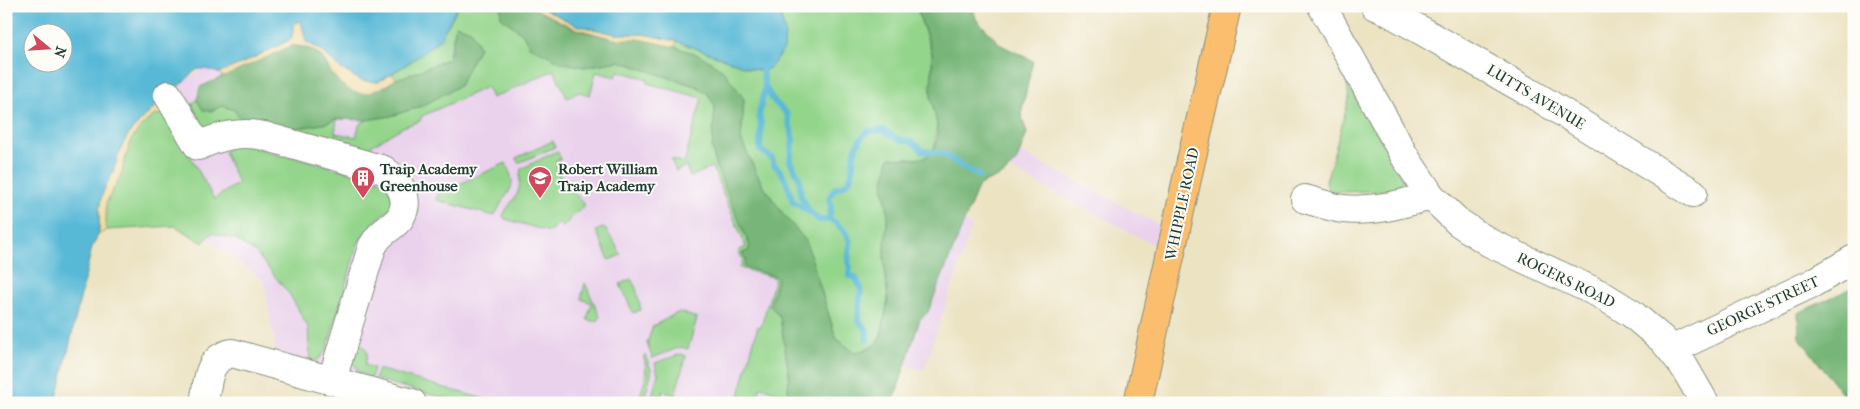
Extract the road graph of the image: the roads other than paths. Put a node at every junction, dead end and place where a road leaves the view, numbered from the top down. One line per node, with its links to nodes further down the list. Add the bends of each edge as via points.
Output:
1 (1227, 6): 13 (main road, WHIPPLE ROAD)
2 (1322, 6): 6 (street, ROGERS ROAD, via 1405,157)
3 (1375, 6): 5 (street, LUTTS AVENUE, via 1541,98)
4 (168, 95): 10 (street, via 198,146 234,134 264,136 384,170 403,189 405,203 401,216 372,247)
5 (1693, 193)
6 (1431, 196): 7 (street, via 1371,210 1342,208); 9 (street, ROGERS ROAD, via 1458,222 1490,243 1611,300)
7 (1305, 199)
8 (1854, 259): 9 (street, GEORGE STREET, via 1813,283)
9 (1671, 350): 14 (street, ROGERS ROAD)
10 (332, 380): 11 (street, via 232,353 218,357 214,364); 12 (street)
11 (204, 403)
12 (412, 403)
13 (1138, 403)
14 (1705, 403)

